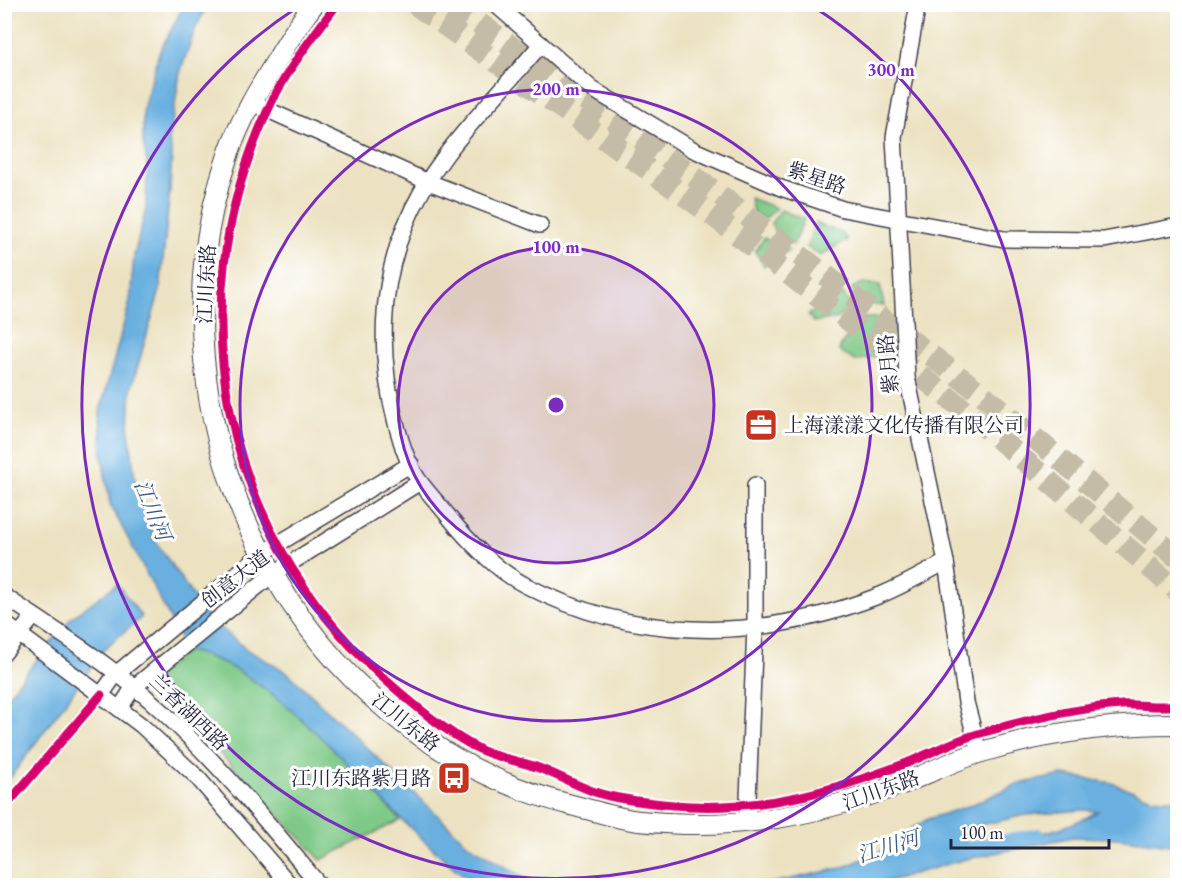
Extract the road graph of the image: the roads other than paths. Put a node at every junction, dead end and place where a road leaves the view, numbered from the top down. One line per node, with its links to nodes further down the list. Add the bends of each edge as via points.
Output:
1 (314, 4): 5 (main road, 江川东路)
2 (495, 4): 4 (street, 紫星路)
3 (918, 4): 7 (street, 紫月路, via 894,137)
4 (541, 44): 6 (street, via 445,153); 7 (street, 紫星路, via 592,89 694,150 781,188 843,209)
5 (250, 102): 6 (street); 13 (main road, 江川东路, via 229,153 212,212 201,309 210,415 234,495)
6 (426, 181): 8 (street); 10 (street, via 404,228 385,311 387,380 403,447)
7 (897, 221): 9 (street, 紫星路, via 1004,239 1104,240); 14 (street, 紫月路, via 907,377)
8 (540, 225)
9 (1178, 226)
10 (411, 464): 11 (street); 13 (street)
11 (420, 482): 15 (street, 创意大道); 19 (street, via 467,541 523,584 619,621 692,629)
12 (755, 485): 19 (street)
13 (261, 554): 15 (main road, 江川东路); 22 (street)
14 (946, 562): 19 (street, via 879,596 806,619); 27 (street, 紫月路, via 966,702)
15 (273, 574): 23 (street, 创意大道); 28 (main road, 江川东路, via 325,649 381,705 449,757 535,796 634,821 689,825)
16 (4, 596): 17 (street, 兰香湖西路)
17 (34, 616): 20 (street); 22 (street, 兰香湖西路)
18 (4, 623): 20 (street)
19 (755, 627): 28 (street)
20 (20, 634): 21 (street); 24 (street)
21 (4, 653)
22 (116, 674): 23 (street, 兰香湖西路); 24 (street)
23 (133, 688): 25 (street, 创意大道); 30 (street, 兰香湖西路, via 162,711 231,783)
24 (101, 695): 25 (street)
25 (120, 708): 29 (street, via 197,777)
26 (1178, 724): 27 (main road, 江川东路, via 1080,729)
27 (979, 752): 28 (main road, 江川东路, via 819,812)
28 (747, 823)
29 (291, 885)
30 (320, 885)

